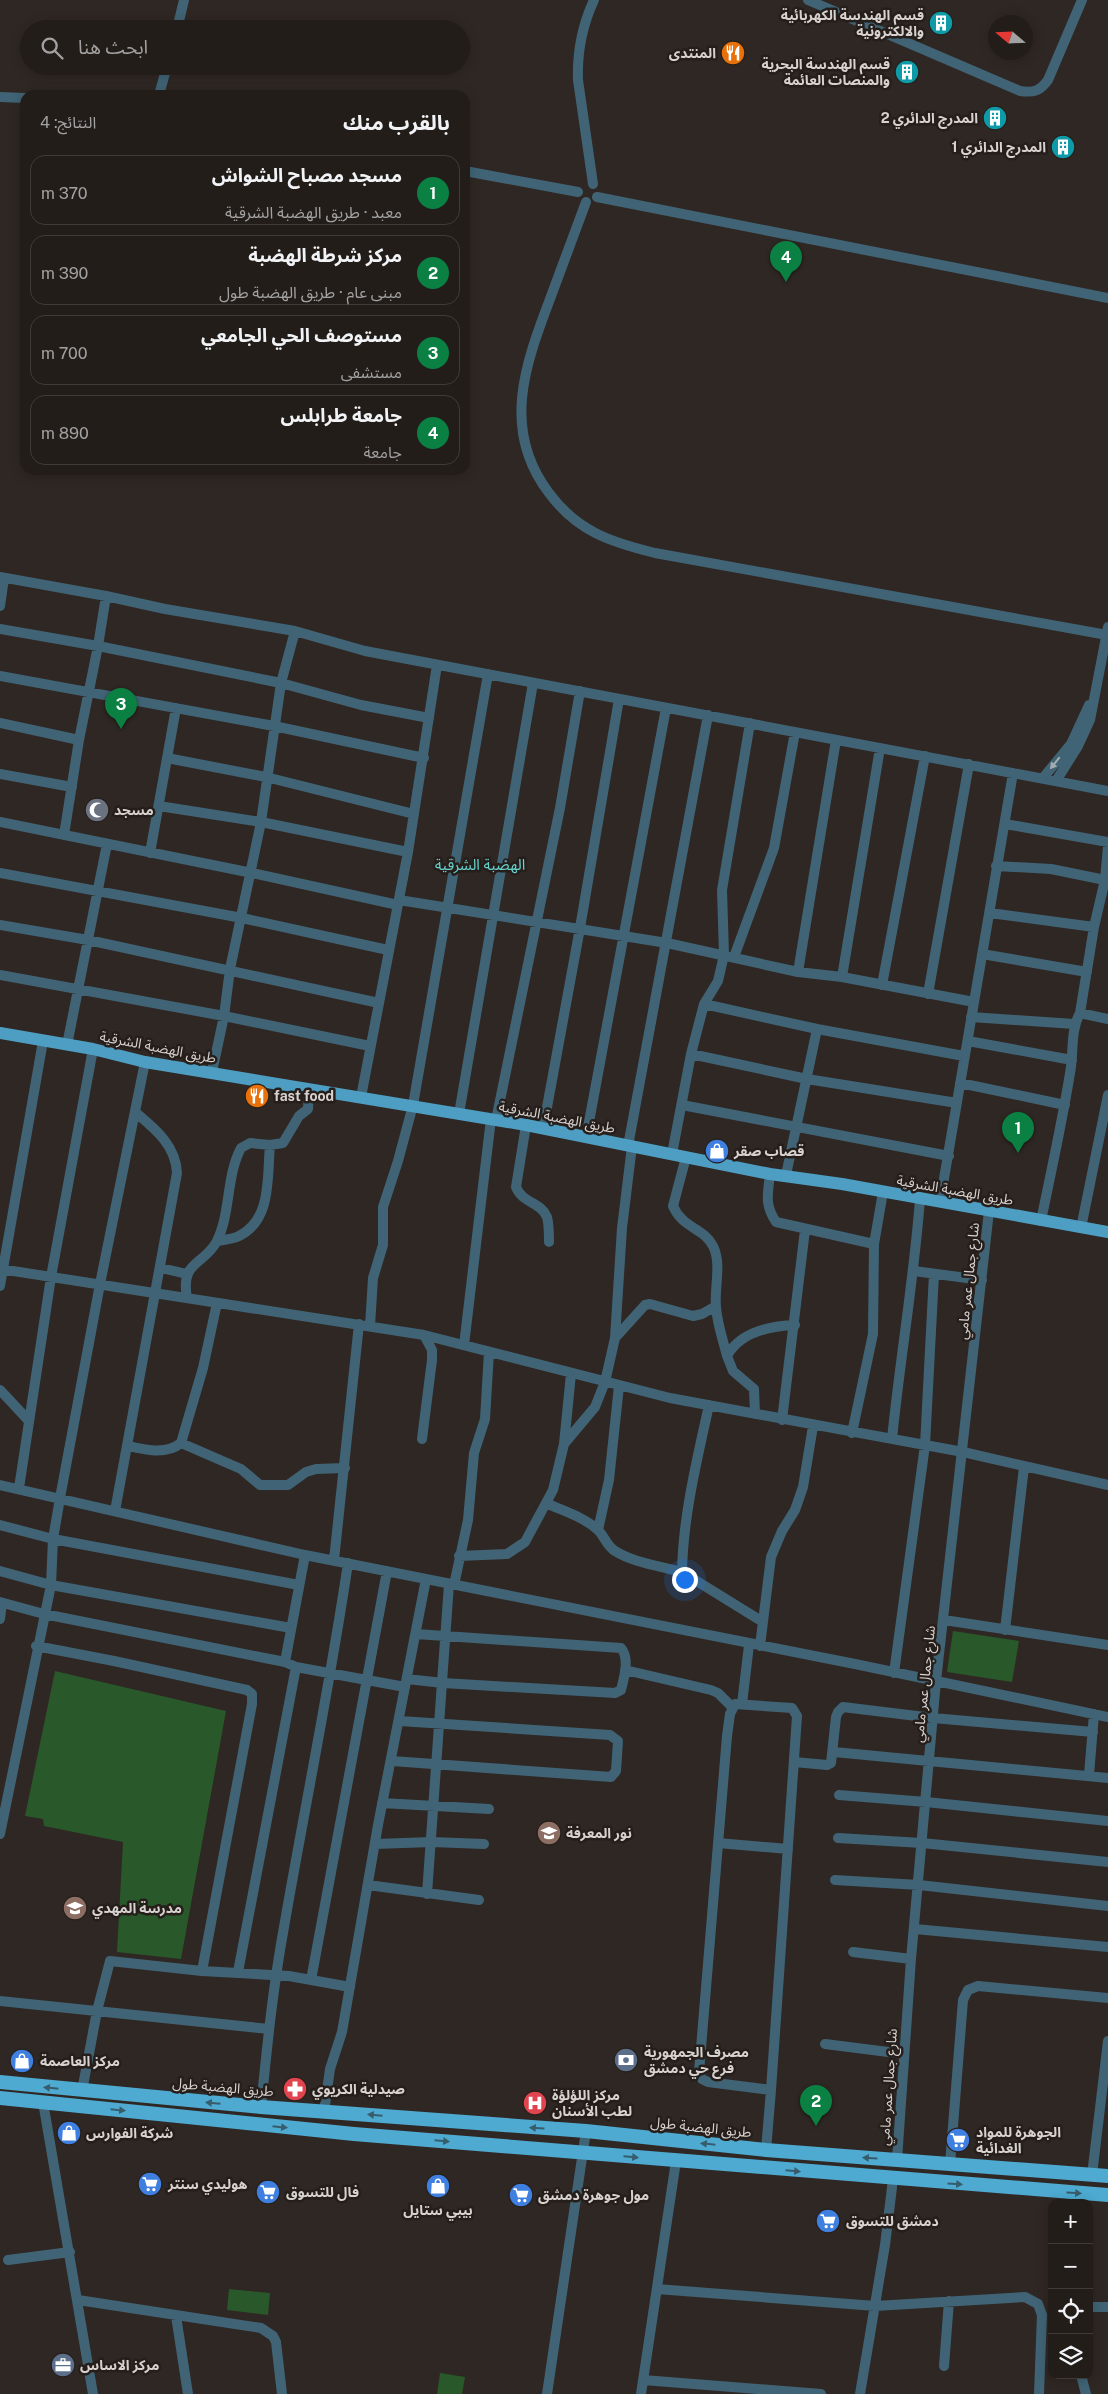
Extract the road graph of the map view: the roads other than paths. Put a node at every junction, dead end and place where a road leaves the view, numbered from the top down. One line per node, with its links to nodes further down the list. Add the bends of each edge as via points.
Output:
1 (184, 0): 6 (street)
2 (594, 0): 5 (street)
3 (808, 0): 4 (street, via 1020,91 1035,92 1048,80)
4 (1082, 0)
5 (587, 5): 12 (street, via 578,80)
6 (179, 20)
7 (165, 75): 8 (street)
8 (160, 90)
9 (0, 97): 10 (street)
10 (20, 98)
11 (470, 172): 13 (street)
12 (593, 184): 13 (street, via 582,185); 14 (street, via 598,191)
13 (578, 192): 15 (street, via 581,200)
14 (597, 197): 15 (street); 16 (street)
15 (586, 202): 22 (street, via 526,371 521,412 528,457 543,485 572,519 606,539 655,553)
16 (1108, 298)
17 (2, 578): 18 (street); 19 (street)
18 (106, 596): 21 (street, via 165,610); 23 (street)
19 (0, 606)
20 (0, 629): 23 (street)
21 (295, 631): 24 (street, via 365,651); 27 (street)
22 (1107, 631): 31 (street)
23 (98, 646): 27 (street); 29 (street)
24 (437, 665): 25 (street); 36 (street)
25 (488, 674): 28 (street); 72 (street)
26 (0, 676): 29 (street)
27 (281, 683): 36 (street, via 361,705); 39 (street)
28 (533, 683): 30 (street); 74 (street)
29 (88, 691): 33 (street); 41 (street)
30 (580, 691): 32 (street); 76 (street)
31 (1096, 691): 51 (street, one-way to 51, via 1070,744); 52 (street, via 1090,720)
32 (619, 699): 34 (street); 79 (street)
33 (176, 708): 39 (street); 45 (street)
34 (666, 708): 35 (street); 80 (street)
35 (708, 716): 38 (street); 82 (street)
36 (429, 718): 46 (street)
37 (0, 723): 41 (street)
38 (750, 723): 40 (street); 85 (street, via 722,890)
39 (274, 726): 46 (street); 50 (street)
40 (795, 732): 42 (street); 85 (street, via 774,848)
41 (79, 740): 53 (street)
42 (836, 740): 43 (street); 87 (street)
43 (880, 748): 44 (street); 90 (street)
44 (925, 756): 47 (street); 91 (street)
45 (167, 758): 50 (street); 55 (street)
46 (424, 758): 56 (street)
47 (968, 764): 48 (street); 93 (street)
48 (1013, 773): 51 (street); 59 (street)
49 (0, 774): 53 (street)
50 (266, 777): 56 (street); 58 (street)
51 (1043, 778): 52 (street)
52 (1056, 781): 54 (street)
53 (72, 787): 60 (street)
54 (1108, 791)
55 (159, 806): 58 (street); 65 (street)
56 (414, 814): 64 (street)
57 (0, 822): 60 (street)
58 (261, 822): 64 (street); 68 (street)
59 (1005, 824): 61 (street); 66 (street)
60 (64, 835): 62 (street)
61 (1108, 842)
62 (107, 844): 65 (street); 70 (street)
63 (1108, 846): 69 (street)
64 (408, 852): 71 (street)
65 (150, 853): 68 (street)
66 (996, 866): 69 (street, via 1051,869); 73 (street)
67 (0, 873): 70 (street)
68 (252, 873): 71 (street); 75 (street)
69 (1105, 880): 78 (street)
70 (99, 892): 75 (street); 81 (street)
71 (399, 902): 72 (street); 83 (street)
72 (446, 906): 74 (street); 120 (street)
73 (990, 913): 78 (street); 84 (street)
74 (494, 915): 76 (street); 124 (street)
75 (242, 918): 83 (street); 86 (street)
76 (537, 921): 79 (street); 125 (street)
77 (0, 925): 81 (street)
78 (1094, 927): 88 (street)
79 (580, 928): 80 (street); 128 (street)
80 (623, 936): 82 (street); 129 (street)
81 (88, 940): 86 (street); 92 (street)
82 (667, 943): 85 (street); 131 (street)
83 (388, 950): 95 (street)
84 (982, 954): 88 (street); 94 (street)
85 (729, 956): 87 (street); 96 (street)
86 (230, 970): 95 (street); 98 (street)
87 (798, 972): 90 (street)
88 (1087, 972): 97 (street)
89 (0, 975): 92 (street)
90 (842, 978): 91 (street)
91 (882, 985): 93 (street)
92 (79, 989): 98 (street); 106 (street)
93 (928, 994): 94 (street)
94 (974, 1002): 99 (street)
95 (379, 1003): 107 (street)
96 (704, 1004): 102 (street); 109 (street)
97 (1080, 1013): 100 (street); 101 (street)
98 (224, 1016): 107 (street); 113 (street)
99 (971, 1017): 101 (street); 105 (street)
100 (1108, 1019)
101 (1074, 1024): 111 (street)
102 (817, 1028): 110 (street); 114 (street)
103 (0, 1033): 104 (main road, طريق الهضبة الشرقية)
104 (43, 1041): 106 (main road, طريق الهضبة الشرقية); 149 (street)
105 (968, 1041): 110 (street); 111 (street)
106 (67, 1045): 108 (main road, طريق الهضبة الشرقية)
107 (370, 1046): 118 (street)
108 (93, 1050): 112 (main road, طريق الهضبة الشرقية); 153 (street)
109 (691, 1054): 114 (street); 122 (street)
110 (964, 1056): 115 (street)
111 (1072, 1060): 121 (street)
112 (145, 1062): 113 (main road, طريق الهضبة الشرقية); 123 (street)
113 (212, 1072): 116 (main road, طريق الهضبة الشرقية)
114 (807, 1079): 119 (street); 127 (street)
115 (960, 1083): 119 (street); 121 (street)
116 (309, 1089): 118 (main road, طريق الهضبة الشرقية); 130 (street, via 307,1110 299,1116 286,1142)
117 (1108, 1095): 142 (street)
118 (361, 1098): 120 (main road, طريق الهضبة الشرقية)
119 (957, 1103): 133 (street)
120 (413, 1105): 124 (main road, طريق الهضبة الشرقية); 163 (street, via 383,1207 383,1245 373,1278)
121 (1065, 1105): 141 (street)
122 (682, 1106): 127 (street); 132 (street)
123 (135, 1112): 148 (street, via 162,1137 176,1163 175,1189); 155 (street)
124 (459, 1114): 125 (main road, طريق الهضبة الشرقية)
125 (493, 1119): 126 (main road, طريق الهضبة الشرقية); 166 (street)
126 (526, 1125): 128 (main road, طريق الهضبة الشرقية); 146 (street, via 516,1187 521,1196 545,1214)
127 (796, 1127): 133 (street); 136 (street)
128 (543, 1129): 129 (main road, طريق الهضبة الشرقية)
129 (586, 1138): 131 (main road, طريق الهضبة الشرقية)
130 (270, 1145): 145 (street, via 261,1215 253,1227 238,1237); 145 (street, via 250,1144 241,1148 234,1162)
131 (630, 1146): 132 (main road, طريق الهضبة الشرقية); 165 (street)
132 (672, 1154): 134 (main road, طريق الهضبة الشرقية)
133 (949, 1156): 139 (street)
134 (686, 1157): 135 (main road, طريق الهضبة الشرقية); 160 (street, via 673,1206 680,1219 705,1236 713,1246 717,1267)
135 (770, 1174): 136 (main road, طريق الهضبة الشرقية); 143 (street, via 768,1211 776,1222)
136 (786, 1175): 137 (main road, طريق الهضبة الشرقية)
137 (883, 1192): 138 (main road, طريق الهضبة الشرقية); 147 (street)
138 (920, 1199): 139 (main road, طريق الهضبة الشرقية); 150 (street)
139 (940, 1202): 140 (main road, طريق الهضبة الشرقية)
140 (989, 1211): 141 (main road, طريق الهضبة الشرقية); 154 (street, شارع جمال عمر مامي)
141 (1041, 1220): 142 (main road, طريق الهضبة الشرقية)
142 (1081, 1228): 144 (main road, طريق الهضبة الشرقية)
143 (805, 1230): 147 (street); 162 (street)
144 (1108, 1232)
145 (216, 1241): 151 (street)
146 (549, 1242)
147 (874, 1244): 178 (street, via 873,1334)
148 (161, 1268): 151 (street); 157 (street)
149 (2, 1269): 153 (street); 156 (street)
150 (914, 1271): 152 (street); 180 (street)
151 (187, 1274): 158 (street)
152 (934, 1274): 154 (street); 183 (street)
153 (51, 1277): 155 (street); 176 (street)
154 (982, 1280): 185 (street, شارع جمال عمر مامي)
155 (100, 1284): 157 (street); 191 (street)
156 (0, 1286)
157 (156, 1293): 158 (street); 184 (street)
158 (187, 1298): 159 (street)
159 (217, 1303): 161 (street); 181 (street, via 203,1368)
160 (716, 1306): 165 (street, via 693,1316 645,1305); 168 (street)
161 (359, 1324): 163 (street); 187 (street)
162 (795, 1325): 168 (street, via 758,1330 731,1347); 175 (street)
163 (370, 1326): 164 (street)
164 (424, 1335): 166 (street); 179 (street, via 432,1350 432,1360)
165 (615, 1338): 170 (street)
166 (464, 1345): 167 (street)
167 (488, 1352): 169 (street); 198 (street, via 485,1419 474,1453 468,1520)
168 (727, 1356): 174 (street, via 733,1371 754,1389)
169 (571, 1374): 170 (street); 182 (street)
170 (605, 1382): 171 (street); 182 (street, via 595,1406)
171 (619, 1386): 173 (street); 195 (street, via 609,1480)
172 (0, 1390): 176 (street)
173 (709, 1405): 174 (street); 203 (street, via 693,1476)
174 (755, 1414): 175 (street)
175 (782, 1420): 177 (street)
176 (29, 1421): 190 (street)
177 (813, 1426): 178 (street); 212 (street, via 803,1487 771,1557)
178 (852, 1433): 180 (street)
179 (422, 1439)
180 (892, 1439): 183 (street)
181 (181, 1443): 184 (street, via 171,1449 151,1451); 187 (street, via 241,1469 260,1485 288,1485 316,1469)
182 (564, 1444): 192 (street, via 553,1490)
183 (925, 1445): 185 (street); 225 (street)
184 (128, 1446): 193 (street)
185 (963, 1452): 186 (street); 211 (street, شارع جمال عمر مامي)
186 (1024, 1467): 189 (street); 214 (street)
187 (345, 1468): 199 (street)
188 (0, 1485): 190 (street)
189 (1108, 1485)
190 (18, 1488): 191 (street)
191 (60, 1498): 193 (street); 196 (street)
192 (546, 1503): 195 (street); 198 (street, via 525,1542 507,1554)
193 (115, 1511): 197 (street)
194 (0, 1525): 196 (street)
195 (598, 1530): 203 (street, via 608,1546 622,1555)
196 (53, 1539): 205 (street); 206 (street)
197 (305, 1555): 199 (street); 206 (street)
198 (460, 1556): 207 (street)
199 (334, 1560): 200 (street)
200 (348, 1563): 202 (street); 224 (street)
201 (0, 1571): 205 (street)
202 (388, 1571): 204 (street); 226 (street)
203 (682, 1572): 212 (street)
204 (426, 1580): 207 (street); 215 (street)
205 (50, 1584): 209 (street); 213 (street)
206 (300, 1585): 213 (street)
207 (452, 1585): 216 (street); 217 (street)
208 (1, 1603): 209 (street); 210 (street)
209 (44, 1614): 219 (street); 221 (street)
210 (0, 1618)
211 (944, 1620): 214 (street); 227 (street, شارع جمال عمر مامي)
212 (763, 1622): 220 (street)
213 (291, 1628): 221 (street)
214 (1005, 1630): 218 (street)
215 (416, 1634): 216 (street); 228 (street)
216 (446, 1638): 223 (street, via 621,1648); 229 (street)
217 (749, 1645): 220 (street); 230 (street)
218 (1108, 1645)
219 (36, 1646): 251 (street); 270 (street, via 114,1660 247,1690 252,1694)
220 (760, 1646): 225 (street)
221 (284, 1662): 222 (street)
222 (296, 1667): 224 (street); 271 (street)
223 (626, 1670): 229 (street, via 620,1690 615,1693); 231 (street, via 711,1690)
224 (332, 1673): 226 (street); 272 (street)
225 (894, 1674): 227 (street)
226 (367, 1680): 228 (street); 273 (street)
227 (936, 1681): 232 (street); 234 (street, شارع جمال عمر مامي)
228 (406, 1683): 229 (street); 235 (street)
229 (443, 1683): 236 (street)
230 (742, 1704): 231 (street, via 735,1704); 241 (street, via 795,1710)
231 (732, 1708): 254 (street)
232 (1094, 1714): 233 (street); 237 (street)
233 (1108, 1717)
234 (933, 1718): 237 (street); 238 (street, via 843,1707 836,1717); 239 (street, شارع جمال عمر مامي)
235 (400, 1721): 236 (street); 240 (street)
236 (440, 1723): 242 (street); 242 (street, via 610,1735 618,1741 616,1772 611,1777)
237 (1093, 1732): 243 (street)
238 (834, 1752): 239 (street); 241 (street, via 828,1765)
239 (929, 1760): 243 (street); 247 (street, شارع جمال عمر مامي)
240 (392, 1762): 242 (street); 246 (street)
241 (794, 1762): 258 (street)
242 (438, 1764): 248 (street)
243 (1089, 1775): 244 (street)
244 (1108, 1778)
245 (839, 1795): 247 (street)
246 (382, 1802): 248 (street); 256 (street)
247 (926, 1802): 250 (street); 255 (street, شارع جمال عمر مامي)
248 (435, 1806): 249 (street); 253 (street)
249 (489, 1809)
250 (1108, 1821)
251 (0, 1834)
252 (838, 1838): 255 (street)
253 (432, 1842): 256 (street); 257 (street); 263 (street)
254 (718, 1843): 258 (street); 283 (street, via 699,2072 708,2082)
255 (922, 1843): 259 (street); 262 (street, شارع جمال عمر مامي)
256 (375, 1844): 261 (street)
257 (484, 1844)
258 (788, 1849): 283 (street)
259 (1108, 1862)
260 (835, 1880): 262 (street)
261 (368, 1885): 263 (street); 274 (street)
262 (919, 1885): 265 (street); 266 (street, شارع جمال عمر مامي)
263 (427, 1894): 264 (street)
264 (479, 1900)
265 (1108, 1906)
266 (915, 1929): 267 (street); 269 (street, شارع جمال عمر مامي)
267 (1108, 1947)
268 (853, 1952): 269 (street)
269 (911, 1959): 281 (street, شارع جمال عمر مامي)
270 (202, 1971): 271 (street); 277 (street, via 110,1961)
271 (238, 1972): 272 (street)
272 (276, 1976): 273 (street); 278 (street)
273 (311, 1980): 274 (street)
274 (350, 1987): 288 (street, via 342,2032 330,2069)
275 (1108, 1998): 294 (street, via 978,1986 968,1990 963,2000)
276 (0, 2001): 277 (street)
277 (98, 2011): 278 (street); 284 (street)
278 (269, 2029): 287 (street)
279 (1108, 2042): 295 (street)
280 (825, 2044): 281 (street)
281 (904, 2054): 292 (street, شارع جمال عمر مامي)
282 (0, 2082): 284 (highway, طريق الهضبة طول, one-way to 282)
283 (771, 2090): 290 (street)
284 (82, 2091): 287 (highway, طريق الهضبة طول, one-way to 284)
285 (0, 2098): 286 (highway)
286 (43, 2102): 291 (highway, one-way to 291, via 214,2121); 299 (street)
287 (261, 2107): 288 (highway, طريق الهضبة طول)
288 (324, 2112): 289 (highway, طريق الهضبة طول, one-way to 288)
289 (586, 2132): 290 (highway, طريق الهضبة طول, one-way to 289); 291 (street)
290 (766, 2150): 292 (highway, طريق الهضبة طول, one-way to 290)
291 (583, 2153): 293 (highway, one-way to 293); 314 (street)
292 (897, 2160): 294 (highway, طريق الهضبة طول)
293 (676, 2161): 297 (highway, one-way to 297); 301 (street)
294 (950, 2164): 295 (highway, طريق الهضبة طول)
295 (1092, 2175): 296 (highway, طريق الهضبة طول)
296 (1108, 2176)
297 (893, 2179): 298 (highway, one-way to 298); 304 (street)
298 (1108, 2195)
299 (70, 2252): 300 (street); 302 (street)
300 (8, 2260)
301 (657, 2289): 304 (street); 310 (street)
302 (78, 2300): 307 (street); 311 (street)
303 (950, 2301): 304 (street); 308 (street); 318 (street, via 1025,2297 1038,2304 1042,2315)
304 (875, 2306): 317 (street)
305 (1093, 2307): 306 (street)
306 (1108, 2307)
307 (176, 2316): 312 (street); 313 (street, via 261,2328 269,2332 276,2342)
308 (944, 2366)
309 (1082, 2379): 319 (street)
310 (643, 2380): 315 (street); 316 (street)
311 (93, 2394)
312 (188, 2394)
313 (282, 2394)
314 (547, 2394)
315 (641, 2394)
316 (821, 2394)
317 (860, 2394)
318 (1039, 2394)
319 (1086, 2394)

